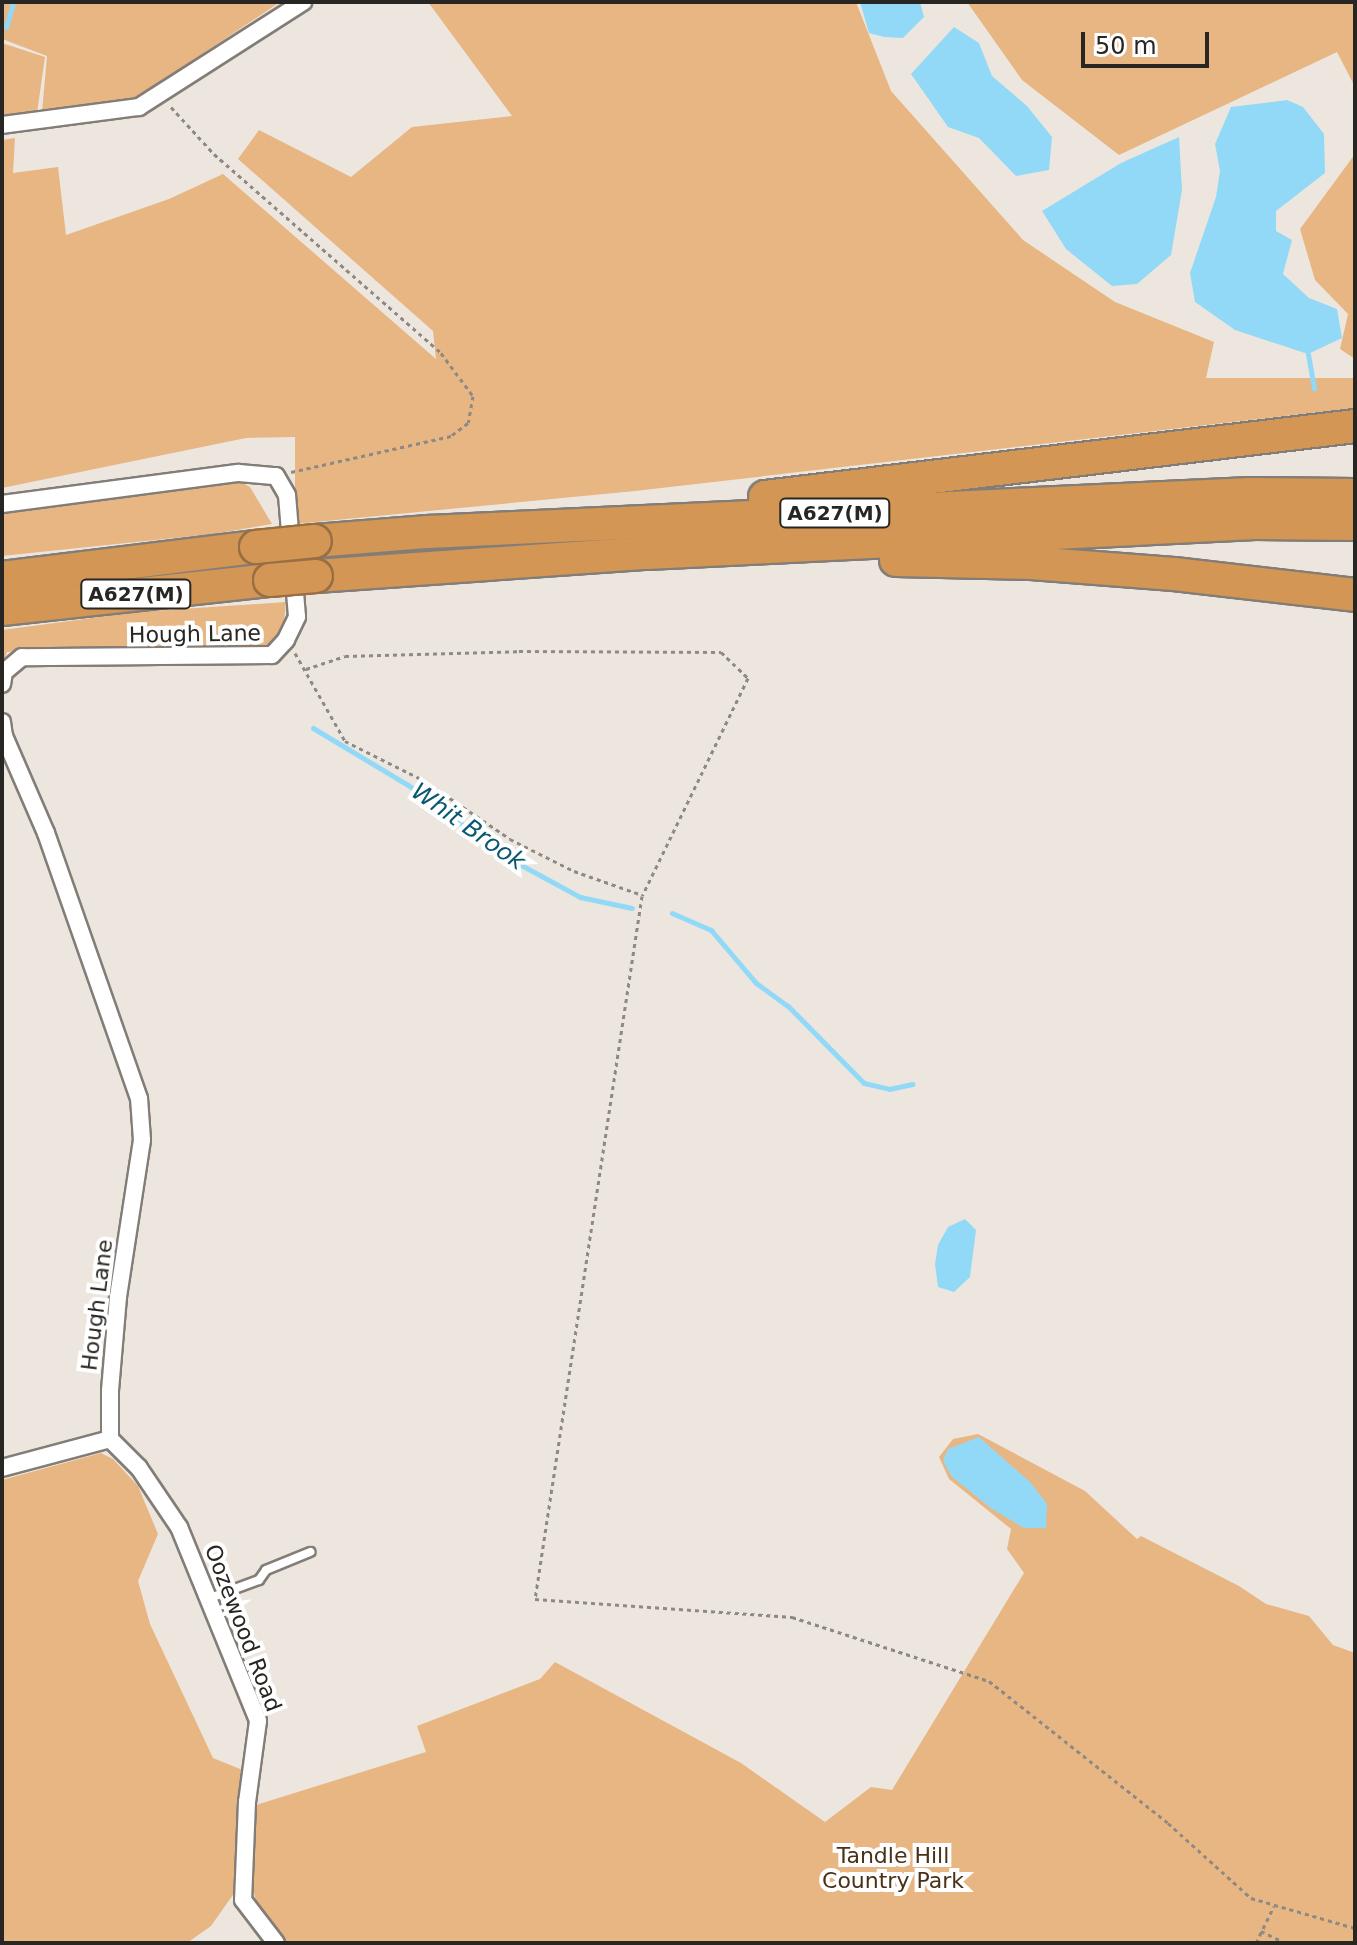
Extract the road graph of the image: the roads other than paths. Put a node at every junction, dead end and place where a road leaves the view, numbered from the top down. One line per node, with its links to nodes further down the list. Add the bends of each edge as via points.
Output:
1 (303, 2): 2 (street, via 139,107)
2 (2, 125)
3 (1355, 426): 7 (highway, A627(M))
4 (1355, 495): 7 (highway, A627(M), via 1250,494)
5 (2, 504): 12 (street, Hough Lane, via 239,473 276,476 287,495 297,617 272,655 22,657 4,672)
6 (1355, 524): 8 (highway, A627(M), via 1255,523)
7 (428, 532): 9 (highway, A627(M), bridge)
8 (502, 561): 10 (highway, A627(M), via 1031,563); 11 (highway, A627(M), bridge)
9 (2, 578)
10 (1355, 595)
11 (2, 609)
12 (2, 684)
13 (2, 722): 14 (street, Hough Lane, via 139,1098 142,1140 118,1297)
14 (110, 1439): 15 (street); 17 (street, Oozewood Road, via 139,1468 179,1527)
15 (2, 1468)
16 (310, 1552): 17 (lane, via 266,1570 259,1580)
17 (210, 1598): 18 (street, Oozewood Road, via 258,1721 247,1802 243,1900)
18 (276, 1943)

